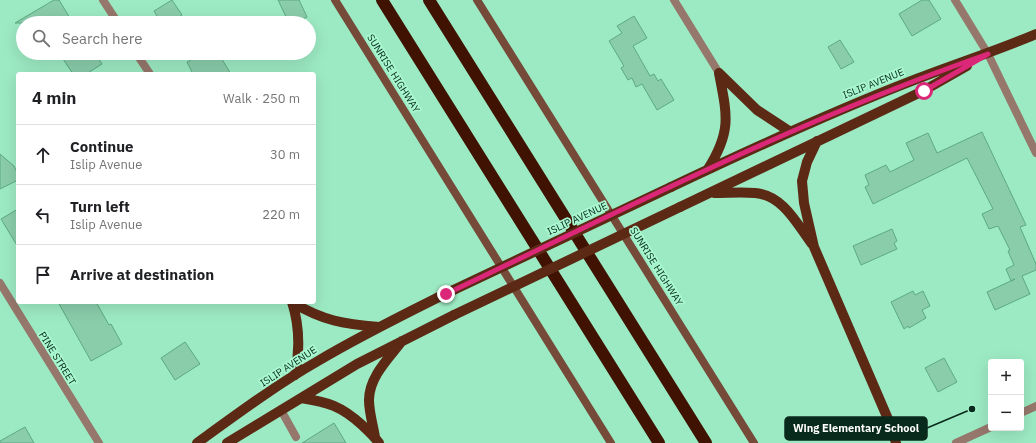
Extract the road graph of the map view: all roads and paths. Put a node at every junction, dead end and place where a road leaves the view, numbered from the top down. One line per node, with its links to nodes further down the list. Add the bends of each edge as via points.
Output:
1 (103, 0): 8 (street)
2 (334, 0): 36 (main road, SUNRISE HIGHWAY)
3 (382, 0): 37 (highway)
4 (429, 0): 38 (highway)
5 (477, 0): 39 (main road, SUNRISE HIGHWAY)
6 (674, 0): 13 (street)
7 (955, 0): 10 (street)
8 (113, 16)
9 (1036, 34): 10 (main road, ISLIP AVENUE)
10 (988, 54): 14 (main road, ISLIP AVENUE, via 916,79); 15 (main road, ISLIP AVENUE, via 924,91); 16 (street)
11 (141, 60): 12 (street)
12 (149, 72)
13 (719, 73): 14 (main road, via 762,114); 17 (main road, via 727,122 723,141)
14 (789, 131): 17 (main road, ISLIP AVENUE)
15 (817, 141): 18 (main road, ISLIP AVENUE); 19 (main road, via 802,181)
16 (1036, 153)
17 (708, 169): 23 (main road, ISLIP AVENUE, bridge)
18 (710, 193): 19 (main road, via 756,193 772,198 786,210); 24 (main road, ISLIP AVENUE, bridge)
19 (814, 247): 40 (main road)
20 (0, 283): 33 (street, PINE STREET)
21 (292, 304): 25 (main road, via 299,338)
22 (295, 304): 23 (main road, via 332,322)
23 (379, 327): 25 (main road, ISLIP AVENUE)
24 (405, 338): 26 (main road, ISLIP AVENUE); 32 (main road, via 378,372 370,389 369,398)
25 (295, 375): 34 (main road, ISLIP AVENUE)
26 (301, 398): 28 (main road, ISLIP AVENUE); 32 (main road, via 339,406)
27 (1036, 406): 29 (street)
28 (281, 410): 31 (street); 35 (main road, ISLIP AVENUE)
29 (1024, 412)
30 (988, 428): 41 (street)
31 (296, 437)
32 (377, 440)
33 (99, 443)
34 (197, 443)
35 (228, 443)
36 (611, 443)
37 (660, 443)
38 (706, 443)
39 (754, 443)
40 (896, 443)
41 (956, 443)

